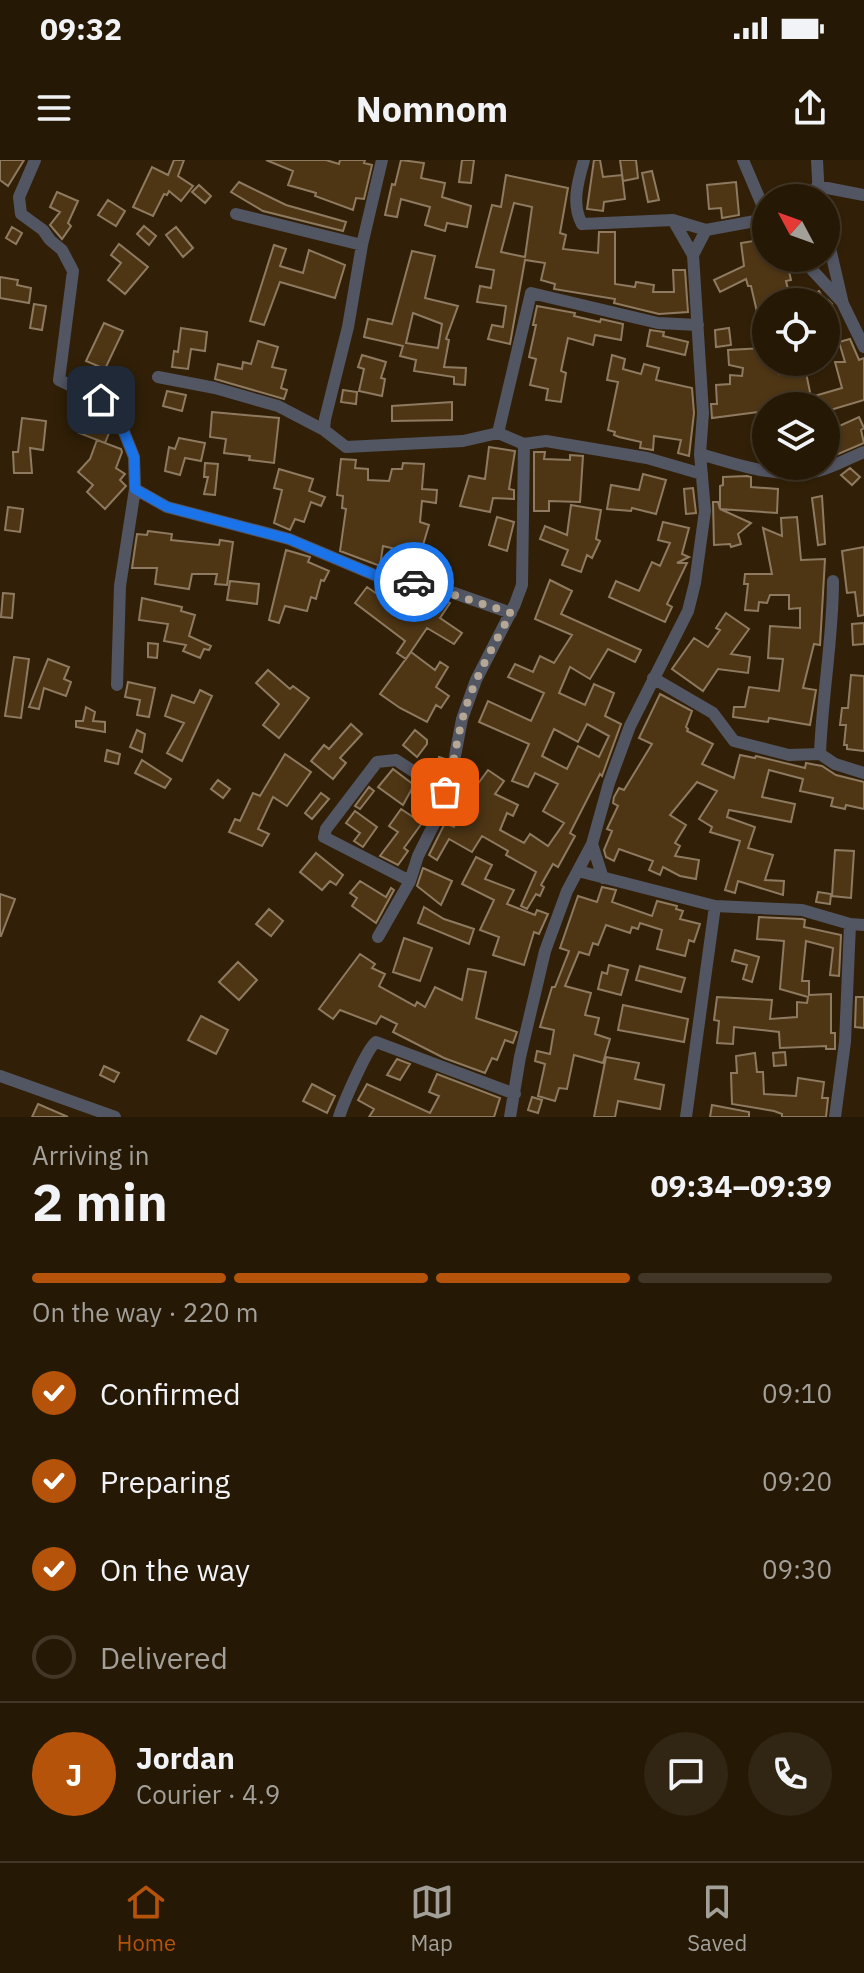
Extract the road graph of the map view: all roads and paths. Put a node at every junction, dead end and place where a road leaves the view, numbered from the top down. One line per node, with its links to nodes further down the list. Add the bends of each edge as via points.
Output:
1 (35, 160): 28 (street, via 19,197 21,214 62,250 73,271 59,380 122,410 134,457)
2 (382, 160): 14 (street)
3 (584, 160): 11 (street, via 576,197 582,224)
4 (743, 160): 6 (street)
5 (817, 160): 7 (street)
6 (753, 184)
7 (818, 184)
8 (840, 193): 9 (street)
9 (864, 195)
10 (236, 214): 14 (street)
11 (673, 220): 13 (street); 15 (street)
12 (752, 220): 13 (street)
13 (706, 230): 15 (street)
14 (362, 245): 22 (street)
15 (693, 255): 19 (street)
16 (814, 272): 18 (street)
17 (836, 272): 18 (street)
18 (843, 304): 20 (street)
19 (698, 325): 23 (street, via 658,323 531,293); 26 (street)
20 (864, 347)
21 (158, 377): 22 (street, via 278,406)
22 (324, 430): 23 (street, via 346,447 463,441)
23 (498, 433): 24 (street)
24 (524, 444): 27 (street, via 546,441 647,458); 30 (street, via 522,585)
25 (864, 452): 26 (street, via 799,473 761,471)
26 (700, 454): 27 (street)
27 (702, 474): 31 (street, via 705,511 695,583 688,611)
28 (135, 489): 30 (street, via 167,507 289,539 384,579 437,587); 32 (street, via 120,586)
29 (833, 581): 33 (street)
30 (511, 613): 35 (street, via 476,680)
31 (653, 678): 33 (street, via 713,713 734,741 789,755); 36 (street, via 614,769)
32 (117, 685)
33 (820, 754): 34 (street)
34 (864, 773)
35 (445, 792): 39 (street); 39 (street, via 396,760 377,762 326,829 324,837)
36 (592, 844): 37 (street); 38 (street)
37 (578, 871): 38 (street); 45 (street, via 545,951)
38 (603, 878): 40 (street)
39 (410, 881): 43 (street)
40 (715, 906): 41 (street, via 802,910); 50 (street)
41 (850, 924): 42 (street); 51 (street, via 845,1042)
42 (864, 925)
43 (378, 937)
44 (0, 1076): 46 (street)
45 (515, 1094): 48 (street, via 376,1042 369,1047); 49 (street)
46 (83, 1111): 47 (street)
47 (115, 1117)
48 (339, 1117)
49 (510, 1117)
50 (686, 1117)
51 (835, 1117)

